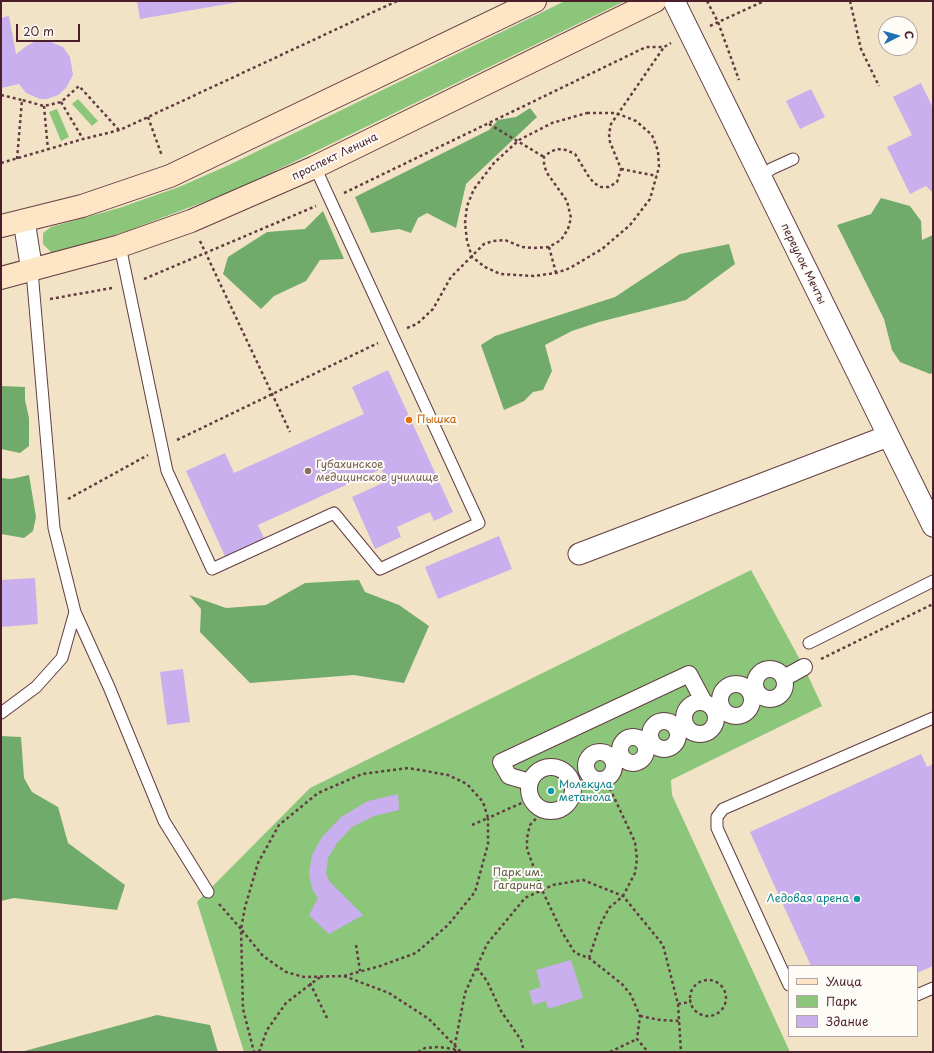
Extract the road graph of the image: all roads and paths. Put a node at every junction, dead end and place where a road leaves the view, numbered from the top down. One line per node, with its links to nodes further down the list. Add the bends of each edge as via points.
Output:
1 (397, 1): 15 (path)
2 (535, 1): 27 (main road)
3 (655, 1): 25 (main road, проспект Ленина)
4 (674, 1): 7 (street, переулок Мечты)
5 (764, 1): 7 (path)
6 (850, 1): 9 (path, via 861,49)
7 (690, 34): 8 (path); 29 (street, переулок Мечты)
8 (664, 47): 14 (path); 16 (path, via 646,47)
9 (879, 86)
10 (1, 96): 11 (path)
11 (22, 100): 13 (path); 22 (path)
12 (61, 102): 13 (path); 17 (path, via 79,86); 18 (path)
13 (44, 106): 20 (path)
14 (616, 113): 19 (path, via 587,113 552,123); 26 (path, via 609,134); 28 (path, via 636,121 652,135 658,151)
15 (148, 117): 17 (path); 27 (path)
16 (489, 124): 19 (path); 30 (path)
17 (120, 130): 18 (path)
18 (83, 139): 20 (path)
19 (519, 140): 21 (path); 37 (path, via 494,164 474,189 467,206 465,223)
20 (48, 150): 22 (path)
21 (544, 157): 26 (path, via 557,149 575,154 589,177 601,187 609,187 617,182); 35 (path, via 547,173 567,201 571,218 561,240)
22 (17, 159): 24 (path)
23 (793, 159): 29 (lane, via 772,169)
24 (1, 163)
25 (315, 167): 30 (lane); 32 (main road, проспект Ленина)
26 (620, 169): 28 (path)
27 (170, 176): 31 (main road, via 82,206)
28 (657, 176): 39 (path, via 650,199 630,225 602,249 570,268)
29 (760, 179): 46 (street, переулок Мечты)
30 (330, 200): 36 (path); 43 (lane)
31 (24, 221): 33 (main road); 38 (street)
32 (191, 221): 34 (main road, проспект Ленина); 36 (path)
33 (1, 226)
34 (120, 246): 38 (main road, проспект Ленина); 41 (lane)
35 (550, 247): 37 (path, via 522,247 505,240 493,241 484,244); 39 (path)
36 (207, 254): 41 (path); 44 (path)
37 (472, 256): 39 (path, via 485,267 500,274 534,276); 43 (path, via 451,276 433,309 417,324)
38 (32, 271): 40 (main road, проспект Ленина); 42 (lane)
39 (556, 273)
40 (1, 278)
41 (128, 285): 42 (path); 47 (lane)
42 (34, 302): 48 (lane)
43 (392, 336): 44 (path); 47 (lane, via 479,523 380,569 334,513 212,569 166,471)
44 (272, 394): 45 (path); 47 (path)
45 (290, 432)
46 (888, 436): 49 (street, переулок Мечты); 50 (street)
47 (162, 447): 48 (path)
48 (52, 508): 53 (lane, via 54,528)
49 (933, 526)
50 (579, 554)
51 (933, 581): 54 (lane)
52 (933, 604): 55 (path)
53 (75, 612): 57 (lane, via 62,658 36,687); 70 (lane, via 164,821)
54 (809, 643)
55 (804, 668): 56 (street, via 784,678 784,691 780,696 773,699 754,692 750,707 740,716 732,716)
56 (713, 707): 59 (street, via 697,702 690,705); 59 (street, via 716,718 710,730 697,733); 64 (street, via 689,674 501,762 509,776)
57 (1, 713)
58 (933, 718): 79 (lane, via 723,809 717,817 717,828)
59 (681, 727): 60 (street, via 673,746 661,748 649,742 646,756 636,763)
60 (617, 758): 61 (street, via 603,752 591,755 587,760); 62 (street, via 612,772)
61 (587, 772): 62 (street, via 596,779); 63 (street)
62 (605, 778): 71 (path, via 636,848 635,872)
63 (571, 780): 64 (street, via 562,771 550,767 535,774); 66 (street, via 572,796 568,804 552,811)
64 (530, 782): 65 (street)
65 (532, 798): 66 (street, via 536,805); 67 (path)
66 (544, 810): 69 (path, via 530,825 527,838 527,849)
67 (488, 818): 68 (path); 72 (path, via 483,802 467,784 448,775 408,768 362,774 318,793 279,825 258,863); 76 (path, via 488,844 475,892 448,926 416,953)
68 (472, 825)
69 (542, 890): 71 (path, via 553,885 583,880); 74 (path, via 575,953); 75 (path, via 525,898 487,944)
70 (208, 892): 72 (path)
71 (623, 896): 74 (path, via 609,908 600,925); 84 (path, via 663,945)
72 (241, 929): 78 (path, via 263,956 286,972 304,977); 91 (path, via 243,1009)
73 (356, 945): 76 (path)
74 (589, 958): 85 (path, via 622,984 631,995)
75 (476, 968): 89 (path, via 466,993); 95 (path, via 487,981 501,1011 521,1040)
76 (360, 971): 77 (path)
77 (344, 976): 78 (path); 89 (path, via 389,993 429,1019)
78 (320, 977): 80 (path)
79 (788, 983)
80 (310, 984): 86 (path); 92 (path, via 286,1003 267,1030)
81 (933, 988): 82 (lane)
82 (918, 995)
83 (691, 1002): 83 (path, via 698,1013 712,1016 723,1008 726,995 718,984 705,981 694,988); 84 (path)
84 (678, 1004): 87 (path)
85 (640, 1016): 87 (path); 88 (path)
86 (328, 1020)
87 (679, 1020): 98 (path)
88 (637, 1039): 96 (path); 97 (path)
89 (455, 1044): 90 (path); 94 (path)
90 (455, 1051): 93 (path, via 438,1047 425,1048)
91 (254, 1052)
92 (260, 1052)
93 (418, 1052)
94 (461, 1052)
95 (524, 1052)
96 (610, 1052)
97 (648, 1052)
98 (681, 1052)

